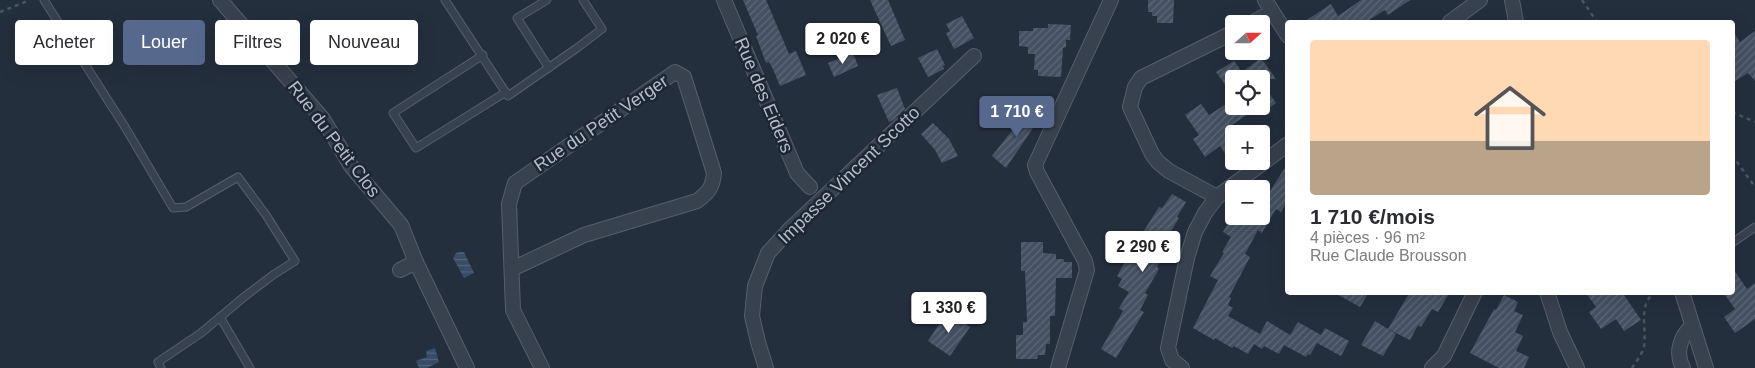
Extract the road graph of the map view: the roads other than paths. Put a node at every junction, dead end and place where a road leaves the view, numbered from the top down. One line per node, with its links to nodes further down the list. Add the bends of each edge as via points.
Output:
1 (44, 0): 32 (lane, via 173,208 186,207 238,177 295,262 273,275)
2 (220, 0): 26 (street, Rue du Petit Clos, via 323,119 350,166 401,226)
3 (445, 0): 17 (lane)
4 (547, 0): 19 (lane, via 517,18)
5 (583, 0): 19 (lane, via 602,29)
6 (724, 0): 22 (street, Rue des Eiders, via 797,173)
7 (1111, 0): 39 (street, via 1035,165 1087,270)
8 (1265, 0): 11 (street)
9 (1480, 0): 13 (street)
10 (1512, 0): 14 (street)
11 (1272, 12): 12 (street); 15 (street)
12 (1266, 15)
13 (1453, 20)
14 (1516, 20)
15 (1285, 32)
16 (1225, 36): 23 (street, via 1141,78 1130,107 1158,162)
17 (483, 55): 20 (lane); 20 (lane, via 393,113 416,148)
18 (974, 56): 38 (street, Impasse Vincent Scotto, via 790,228 768,253 754,286 752,316)
19 (549, 68): 20 (lane, via 508,96)
20 (506, 92)
21 (1285, 146): 23 (street)
22 (810, 187)
23 (1217, 197): 40 (street, via 1195,232 1169,336 1170,356)
24 (1755, 227): 25 (lane)
25 (1735, 241)
26 (416, 262): 28 (street); 36 (street, Rue du Petit Clos)
27 (512, 269): 27 (street, Rue du Petit Verger, via 509,204 515,183 675,72 684,77 714,173 713,184 706,195 697,201 584,235); 37 (street, Rue du Petit Verger, via 513,310)
28 (400, 270)
29 (1474, 295): 41 (street, via 1444,356)
30 (1548, 295): 42 (street)
31 (1683, 295): 33 (street)
32 (220, 317): 34 (lane, via 158,362); 35 (lane)
33 (1692, 326): 43 (street, via 1682,339 1678,354); 44 (street)
34 (162, 368)
35 (250, 368)
36 (467, 368)
37 (542, 368)
38 (766, 368)
39 (1058, 368)
40 (1182, 368)
41 (1432, 368)
42 (1577, 368)
43 (1683, 368)
44 (1706, 368)

